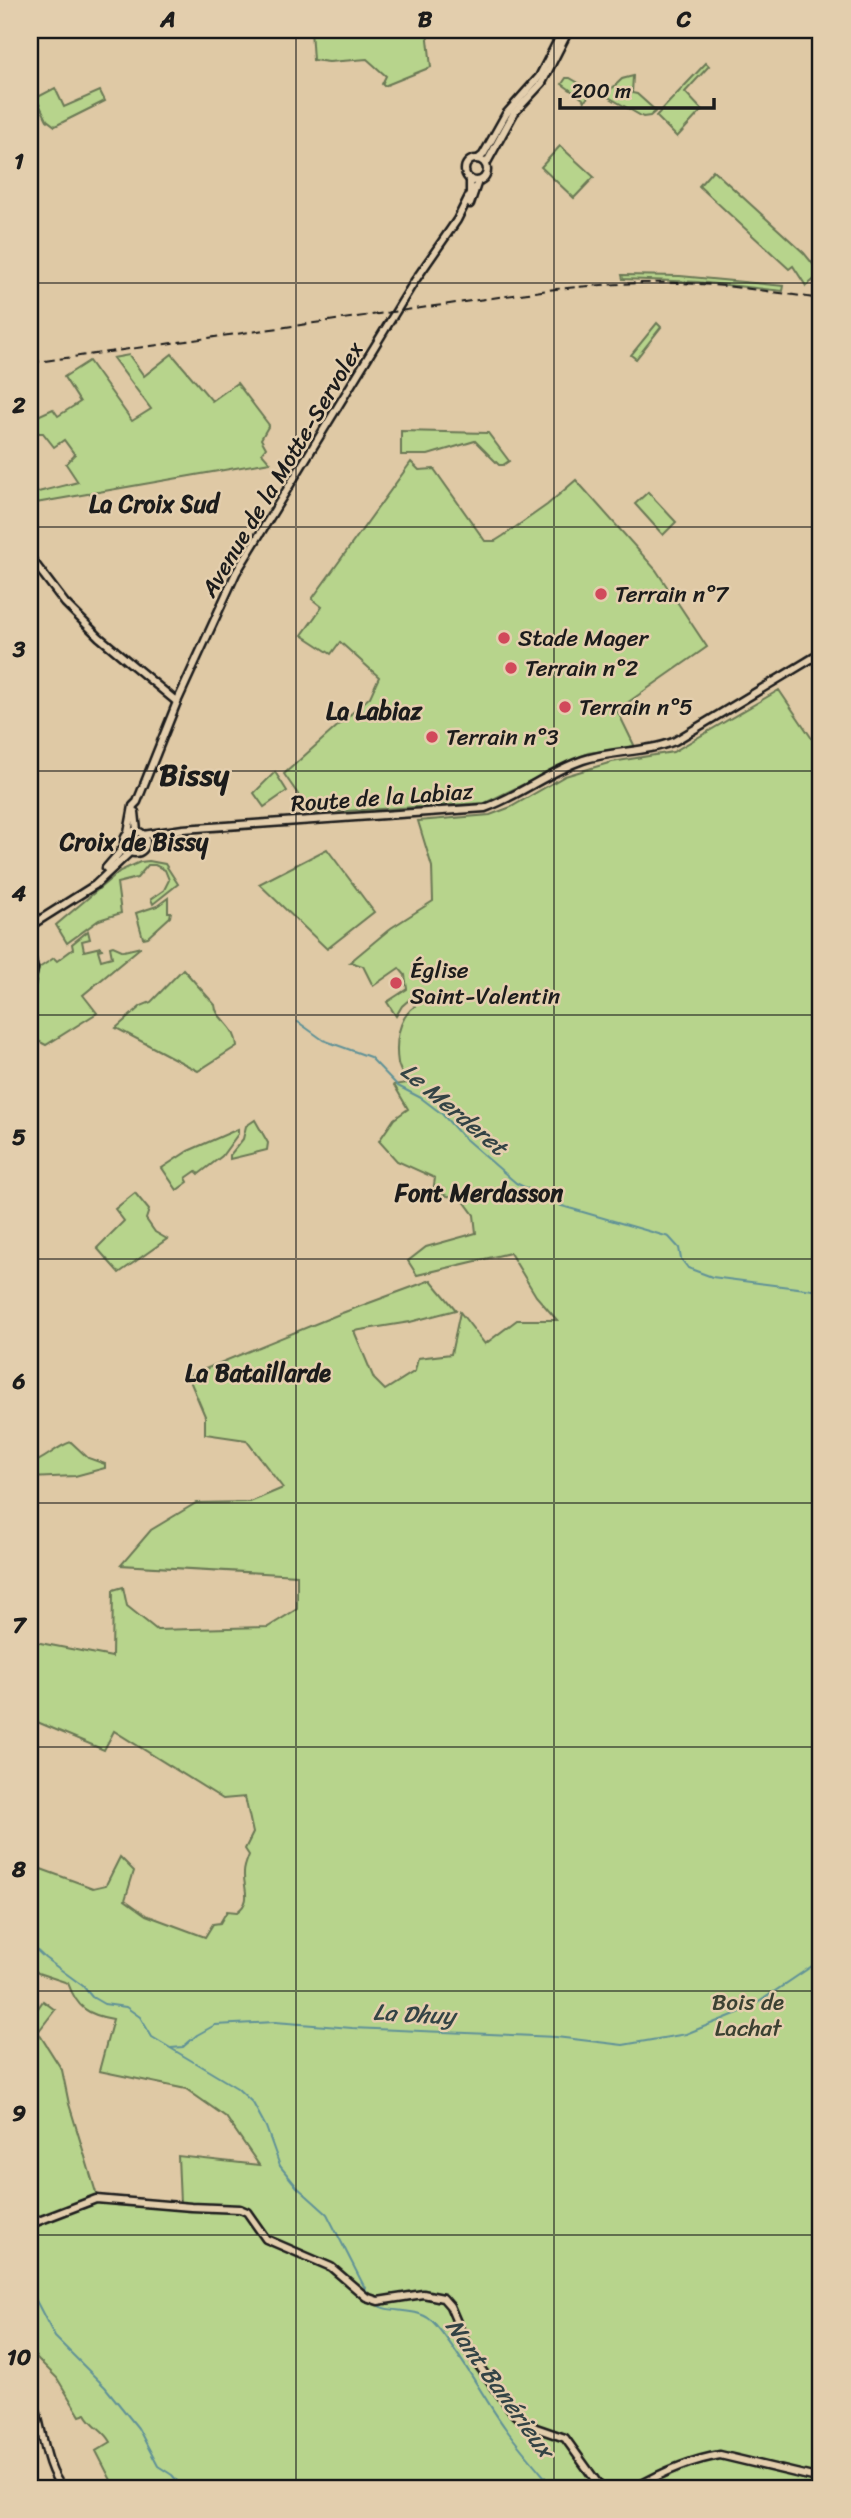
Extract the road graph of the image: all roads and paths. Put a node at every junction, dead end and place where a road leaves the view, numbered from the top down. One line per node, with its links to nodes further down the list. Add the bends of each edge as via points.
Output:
1 (563, 30): 3 (main road)
2 (569, 30): 3 (main road)
3 (537, 85): 4 (main road, via 506,114); 5 (main road, via 514,113)
4 (478, 159): 5 (main road); 6 (main road, via 465,167)
5 (486, 164): 6 (main road, via 486,174)
6 (474, 180): 7 (main road); 8 (main road, via 474,196)
7 (469, 196): 8 (main road); 9 (main road)
8 (461, 220): 9 (main road)
9 (446, 236): 12 (main road, Avenue de la Motte-Servolex, via 236,573)
10 (30, 557): 12 (main road, via 90,628)
11 (821, 653): 16 (main road, Route de la Labiaz, via 675,741 585,760 485,808)
12 (177, 702): 13 (main road, Avenue de la Motte-Servolex)
13 (136, 803): 14 (main road, Avenue de la Motte-Servolex); 15 (main road, Avenue de la Motte-Servolex, via 134,821)
14 (128, 833): 15 (main road); 18 (main road, via 124,839)
15 (140, 833): 16 (main road, Route de la Labiaz); 17 (main road)
16 (160, 833): 17 (main road)
17 (146, 844): 18 (main road, via 141,851)
18 (127, 849): 19 (main road, via 95,885)
19 (30, 926)
20 (30, 951): 21 (main road, via 34,969)
21 (30, 988)
22 (30, 2230): 26 (main road, via 36,2222 96,2199 240,2209 266,2239 331,2267 375,2301 423,2294 443,2298 471,2355 516,2416 565,2438)
23 (30, 2392): 25 (main road, via 51,2469)
24 (821, 2479): 27 (main road, via 720,2455 656,2476)
25 (63, 2488)
26 (601, 2488)
27 (635, 2488)

